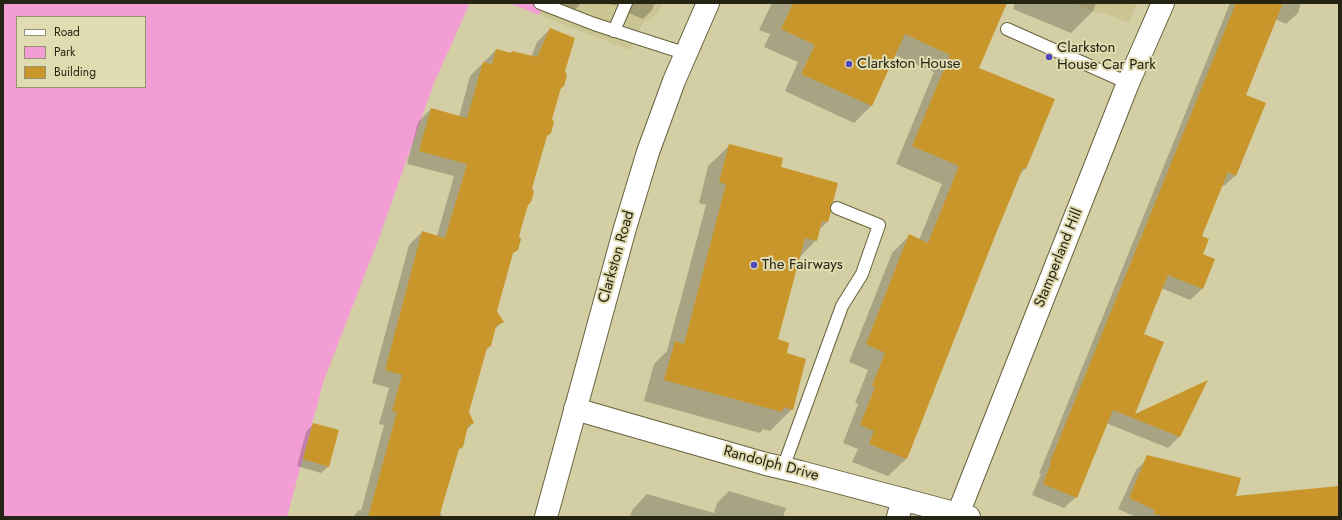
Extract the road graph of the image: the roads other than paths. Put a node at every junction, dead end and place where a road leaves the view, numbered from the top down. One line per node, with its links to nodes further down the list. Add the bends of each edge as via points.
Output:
1 (540, 3): 6 (lane)
2 (626, 3): 6 (lane)
3 (708, 3): 7 (street, Clarkston Road)
4 (1163, 3): 8 (street, Stamperland Hill)
5 (1007, 29): 8 (lane)
6 (614, 31): 7 (lane)
7 (687, 54): 10 (street, Clarkston Road, via 674,81 648,152)
8 (1128, 83): 13 (street, Stamperland Hill)
9 (837, 208): 11 (lane, via 879,225 862,274 842,306)
10 (575, 409): 11 (street, Randolph Drive); 14 (street, Clarkston Road)
11 (783, 468): 12 (street, Randolph Drive)
12 (901, 508): 13 (street, Randolph Drive)
13 (963, 515)
14 (546, 517)

